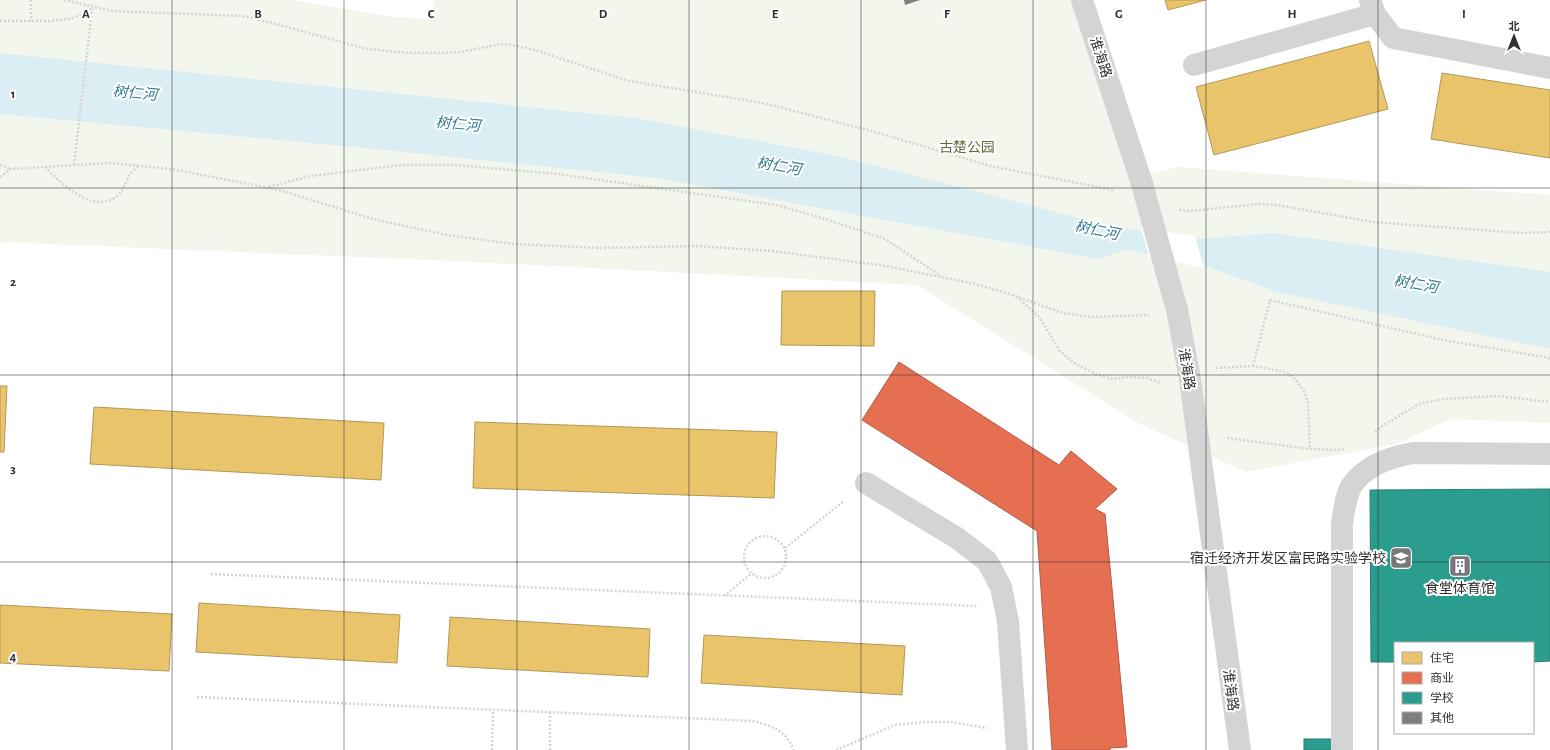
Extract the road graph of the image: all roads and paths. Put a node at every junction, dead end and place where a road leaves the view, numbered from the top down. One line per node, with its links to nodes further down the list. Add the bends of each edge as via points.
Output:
1 (31, 0): 6 (path)
2 (64, 0): 16 (path, via 112,11 242,16 367,50 441,53 501,44 513,45 629,81 763,103 875,132 990,166)
3 (1082, 0): 21 (street, 淮海路, bridge, via 1142,184)
4 (1372, 7): 7 (street); 8 (street, via 1393,38)
5 (0, 21): 6 (path)
6 (31, 21): 10 (path, via 73,18 92,9)
7 (1194, 65)
8 (1550, 68)
9 (0, 165): 13 (path)
10 (74, 165): 11 (path); 12 (path)
11 (139, 165): 12 (path, via 130,174 116,197 103,202 85,199 73,192); 15 (path)
12 (44, 167): 13 (path)
13 (11, 169): 14 (path)
14 (0, 177)
15 (266, 188): 19 (path, via 373,219 447,235 514,244 600,248 696,246 772,251 886,266); 19 (path, via 310,176 402,165 456,165 558,174 776,205 885,239)
16 (1117, 191)
17 (1177, 210): 18 (path, via 1277,205 1373,222 1520,233)
18 (1550, 232)
19 (943, 277): 20 (path)
20 (1015, 296): 21 (path, via 1063,313 1092,317); 24 (path, via 1039,317 1060,351 1074,363 1090,371 1112,379 1147,378 1161,383 1178,384)
21 (1178, 313): 24 (street, 淮海路)
22 (1550, 358): 23 (path, via 1444,340 1270,300)
23 (1253, 366): 24 (path); 28 (path, via 1286,372 1304,391 1308,404)
24 (1189, 376): 27 (street, 淮海路)
25 (1550, 402): 26 (path, via 1497,396 1444,399 1419,404)
26 (1373, 434)
27 (1196, 436): 28 (path, via 1244,439); 45 (street, 淮海路)
28 (1310, 449): 29 (path)
29 (1346, 449)
30 (1550, 454): 46 (street, via 1413,453 1374,465 1352,486 1345,504 1342,524)
31 (866, 483): 32 (path); 36 (street, via 957,538 987,561 1001,587)
32 (785, 548): 33 (path, via 786,562 778,574 765,578); 33 (path, via 781,542 769,536 762,536 750,542 744,554 744,561)
33 (752, 573): 35 (path)
34 (211, 574): 35 (path)
35 (724, 596): 36 (path)
36 (1005, 607): 40 (street)
37 (197, 697): 38 (path)
38 (493, 710): 39 (path); 41 (path)
39 (550, 712): 42 (path); 43 (path, via 754,721 780,730)
40 (1017, 742): 44 (path, via 951,722 925,722 896,725)
41 (492, 750)
42 (550, 750)
43 (794, 750)
44 (836, 750)
45 (1240, 750)
46 (1342, 750)

